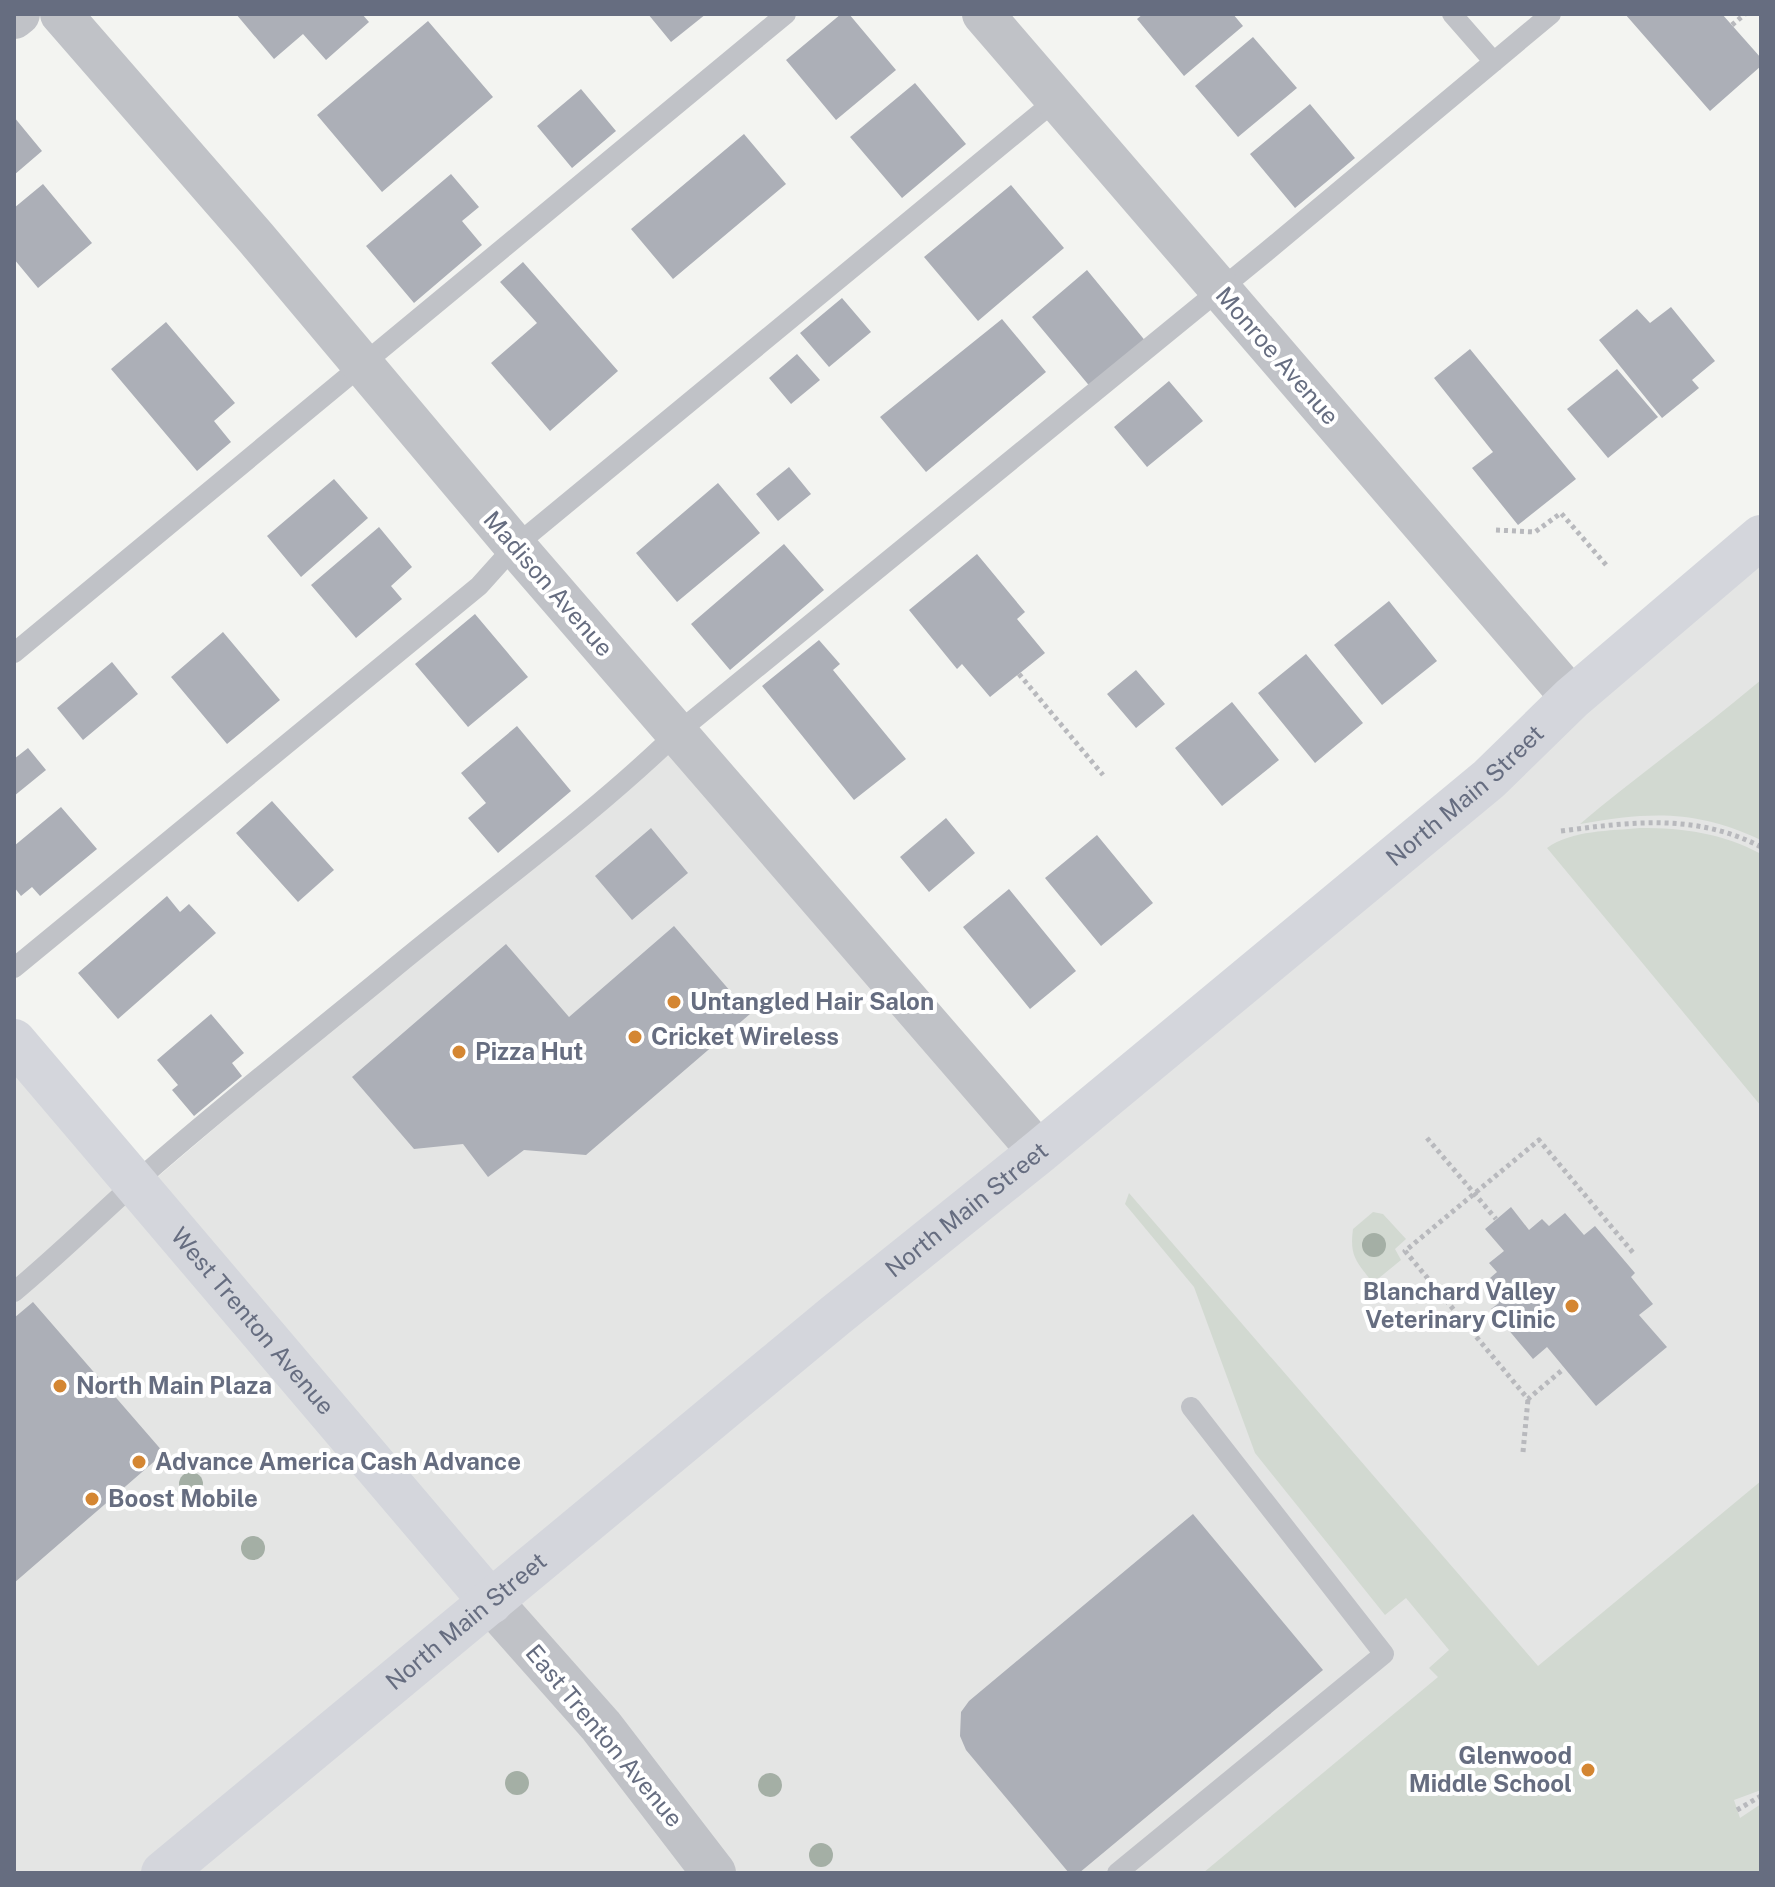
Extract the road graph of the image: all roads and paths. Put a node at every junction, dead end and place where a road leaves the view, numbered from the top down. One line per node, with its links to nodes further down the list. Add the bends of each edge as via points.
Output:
1 (19, 14): 8 (street)
2 (61, 14): 13 (street, Madison Avenue)
3 (786, 14): 13 (lane)
4 (983, 14): 11 (street, Monroe Avenue)
5 (1452, 14): 10 (lane)
6 (1551, 14): 10 (lane)
7 (1745, 14): 9 (path)
8 (14, 18)
9 (1732, 25)
10 (1494, 62): 12 (lane)
11 (1056, 100): 12 (street, Monroe Avenue); 16 (lane)
12 (1220, 290): 20 (street, Monroe Avenue); 21 (lane)
13 (363, 366): 16 (street, Madison Avenue); 18 (lane)
14 (1496, 530): 17 (path, via 1535,532 1561,513)
15 (1761, 537): 20 (main road, North Main Street)
16 (515, 546): 21 (street, Madison Avenue); 25 (lane, via 479,586)
17 (1607, 566)
18 (14, 653)
19 (1019, 674): 22 (path)
20 (1572, 698): 28 (main road, North Main Street, via 1489,779)
21 (677, 733): 28 (street, Madison Avenue); 29 (lane, via 637,772)
22 (1103, 775)
23 (1561, 831): 24 (path, via 1669,821 1728,832)
24 (1761, 847)
25 (14, 968)
26 (14, 1041): 29 (main road, West Trenton Avenue)
27 (1427, 1138): 30 (path)
28 (1039, 1152): 38 (main road, North Main Street)
29 (136, 1182): 33 (lane); 38 (main road, West Trenton Avenue)
30 (1474, 1193): 31 (path); 32 (path, via 1539,1140); 35 (path, via 1405,1251)
31 (1496, 1219)
32 (1635, 1255)
33 (14, 1292)
34 (1561, 1371): 35 (path)
35 (1528, 1399): 37 (path)
36 (1191, 1407): 43 (lane, via 1384,1654)
37 (1523, 1452)
38 (491, 1602): 41 (main road, North Main Street); 42 (street, East Trenton Avenue, via 601,1726)
39 (1761, 1796): 40 (path)
40 (1737, 1810)
41 (163, 1873)
42 (714, 1873)
43 (1117, 1873)

